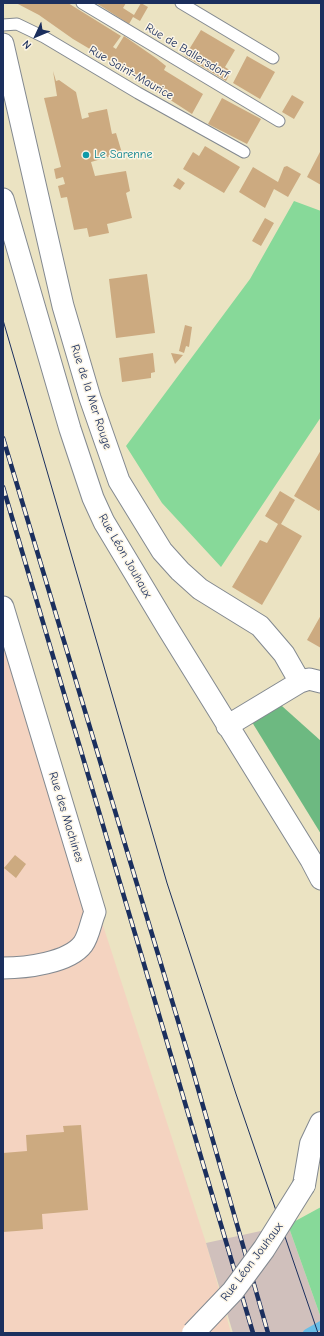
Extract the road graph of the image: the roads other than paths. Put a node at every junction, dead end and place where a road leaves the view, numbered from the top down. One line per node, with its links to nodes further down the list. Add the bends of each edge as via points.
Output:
1 (82, 3): 6 (lane, Rue de Ballersdorf)
2 (181, 3): 5 (lane)
3 (3, 25): 7 (lane, Rue Saint-Maurice, via 17,24 44,37)
4 (3, 44): 10 (street, Rue de la Mer Rouge, via 63,306 90,398 119,481 162,552 200,589 260,626 284,654)
5 (273, 58)
6 (279, 121)
7 (244, 152)
8 (3, 199): 12 (street, Rue Léon Jouhaux, via 70,429 93,498 104,522)
9 (3, 607): 14 (street, Rue des Machines, via 95,912 83,944 63,958 23,968)
10 (300, 682): 11 (street, via 309,679); 12 (street)
11 (321, 682)
12 (226, 726): 13 (street, Rue Léon Jouhaux)
13 (321, 879)
14 (3, 968)
15 (321, 1123): 17 (street, Rue Léon Jouhaux, via 310,1144)
16 (321, 1167): 17 (street, Rue Léon Jouhaux)
17 (304, 1185): 18 (street, Rue Léon Jouhaux, bridge, via 264,1249 233,1290)
18 (192, 1333)

